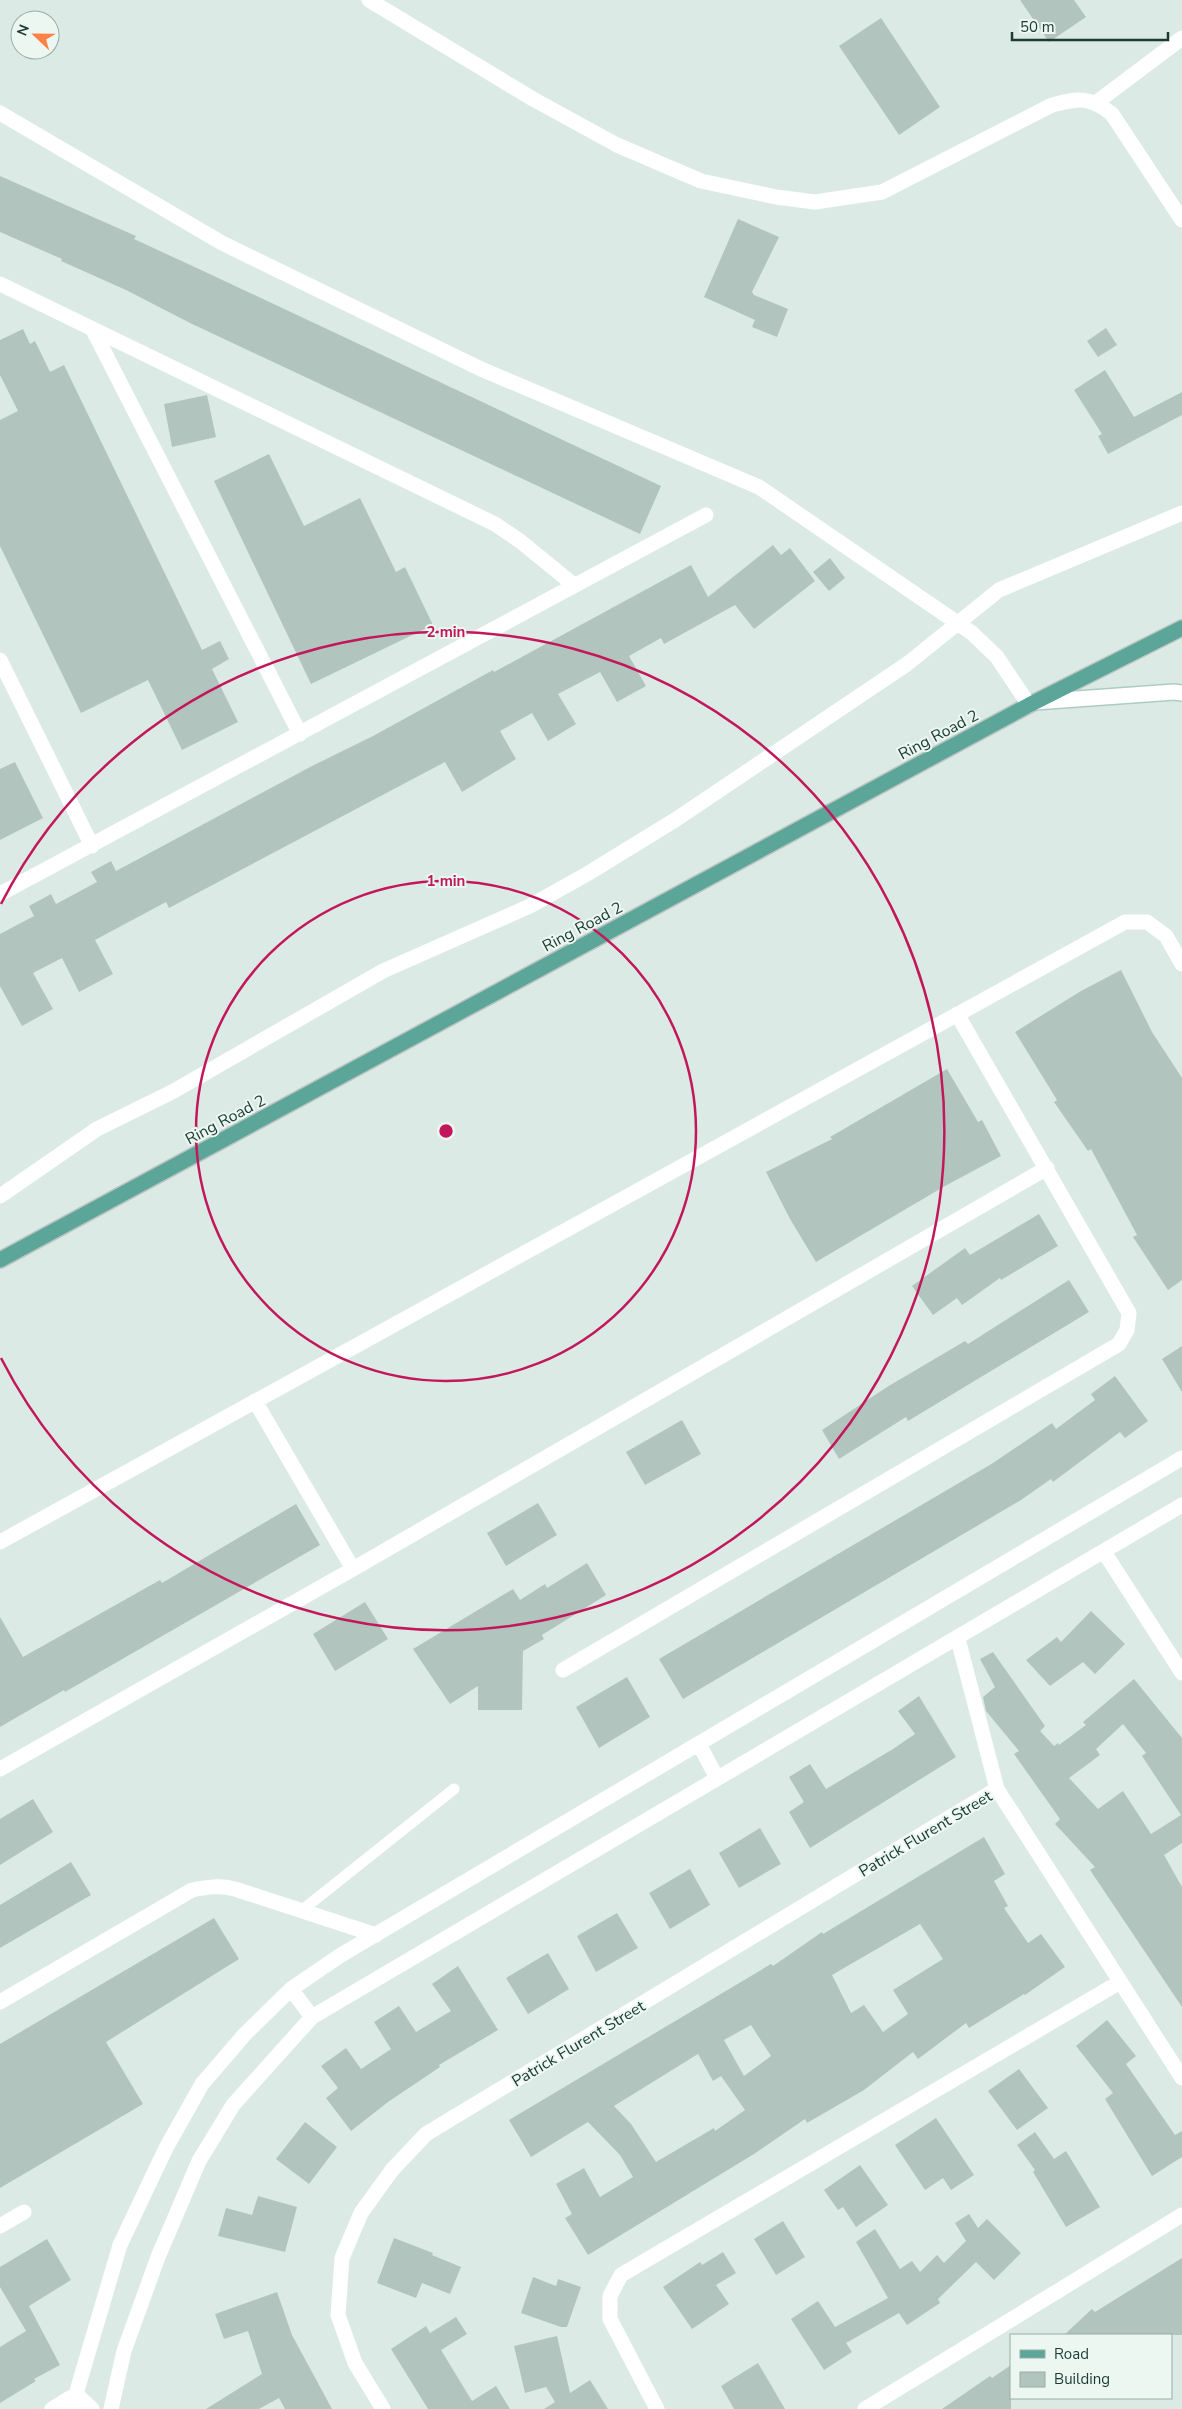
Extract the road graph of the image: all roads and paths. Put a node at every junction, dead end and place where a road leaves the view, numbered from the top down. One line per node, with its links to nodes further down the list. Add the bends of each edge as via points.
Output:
1 (369, 0): 3 (street, via 617,145 701,181 776,197 815,202 882,192 1052,105 1077,99)
2 (1182, 38): 3 (street)
3 (1097, 102): 5 (street, via 1112,114)
4 (0, 113): 11 (street, via 231,248 481,370 759,487)
5 (1182, 220)
6 (0, 284): 7 (street)
7 (93, 330): 10 (street, via 495,524 520,540); 16 (street)
8 (1182, 513): 11 (street, via 998,590)
9 (706, 515): 10 (street)
10 (574, 585): 16 (street)
11 (958, 624): 15 (street, via 997,657); 22 (street, via 907,664 783,748 587,874 530,906 383,971 172,1092 97,1130)
12 (1182, 628): 15 (main road, Ring Road 2)
13 (0, 660): 17 (street)
14 (1182, 693): 15 (street)
15 (1032, 704): 23 (main road, Ring Road 2)
16 (300, 734): 17 (street)
17 (92, 846): 18 (street)
18 (0, 894)
19 (1182, 964): 20 (street, via 1166,936 1153,926 1147,922 1125,922)
20 (957, 1014): 21 (street); 24 (street)
21 (1047, 1168): 29 (street); 31 (street, via 1129,1313 1127,1330 1119,1344)
22 (0, 1196)
23 (0, 1260)
24 (255, 1401): 27 (street); 29 (street)
25 (1182, 1458): 33 (street)
26 (1182, 1505): 28 (street)
27 (0, 1542)
28 (1104, 1552): 30 (street); 32 (street)
29 (353, 1569): 34 (street)
30 (958, 1639): 35 (street); 37 (street)
31 (563, 1670)
32 (1182, 1673)
33 (699, 1744): 35 (street); 39 (street)
34 (0, 1769)
35 (717, 1778): 43 (street)
36 (454, 1789): 38 (lane)
37 (997, 1789): 40 (street); 52 (street, Patrick Flurent Street, via 426,2134 392,2170 361,2213 342,2258 338,2315 355,2363)
38 (301, 1911): 39 (street); 42 (street, via 222,1886 192,1890)
39 (376, 1935): 41 (street)
40 (1120, 1982): 44 (street); 53 (street, via 621,2275 610,2296 610,2319)
41 (291, 1989): 43 (street); 48 (street, via 244,2035 202,2084 166,2148 120,2245)
42 (0, 2002)
43 (312, 2017): 51 (street, via 233,2105 199,2161 158,2257 124,2351)
44 (1182, 2078)
45 (24, 2212): 47 (street)
46 (1182, 2215): 54 (street)
47 (0, 2226)
48 (75, 2402): 49 (street); 50 (street)
49 (52, 2409)
50 (92, 2409)
51 (111, 2409)
52 (383, 2409)
53 (658, 2409)
54 (865, 2409)

